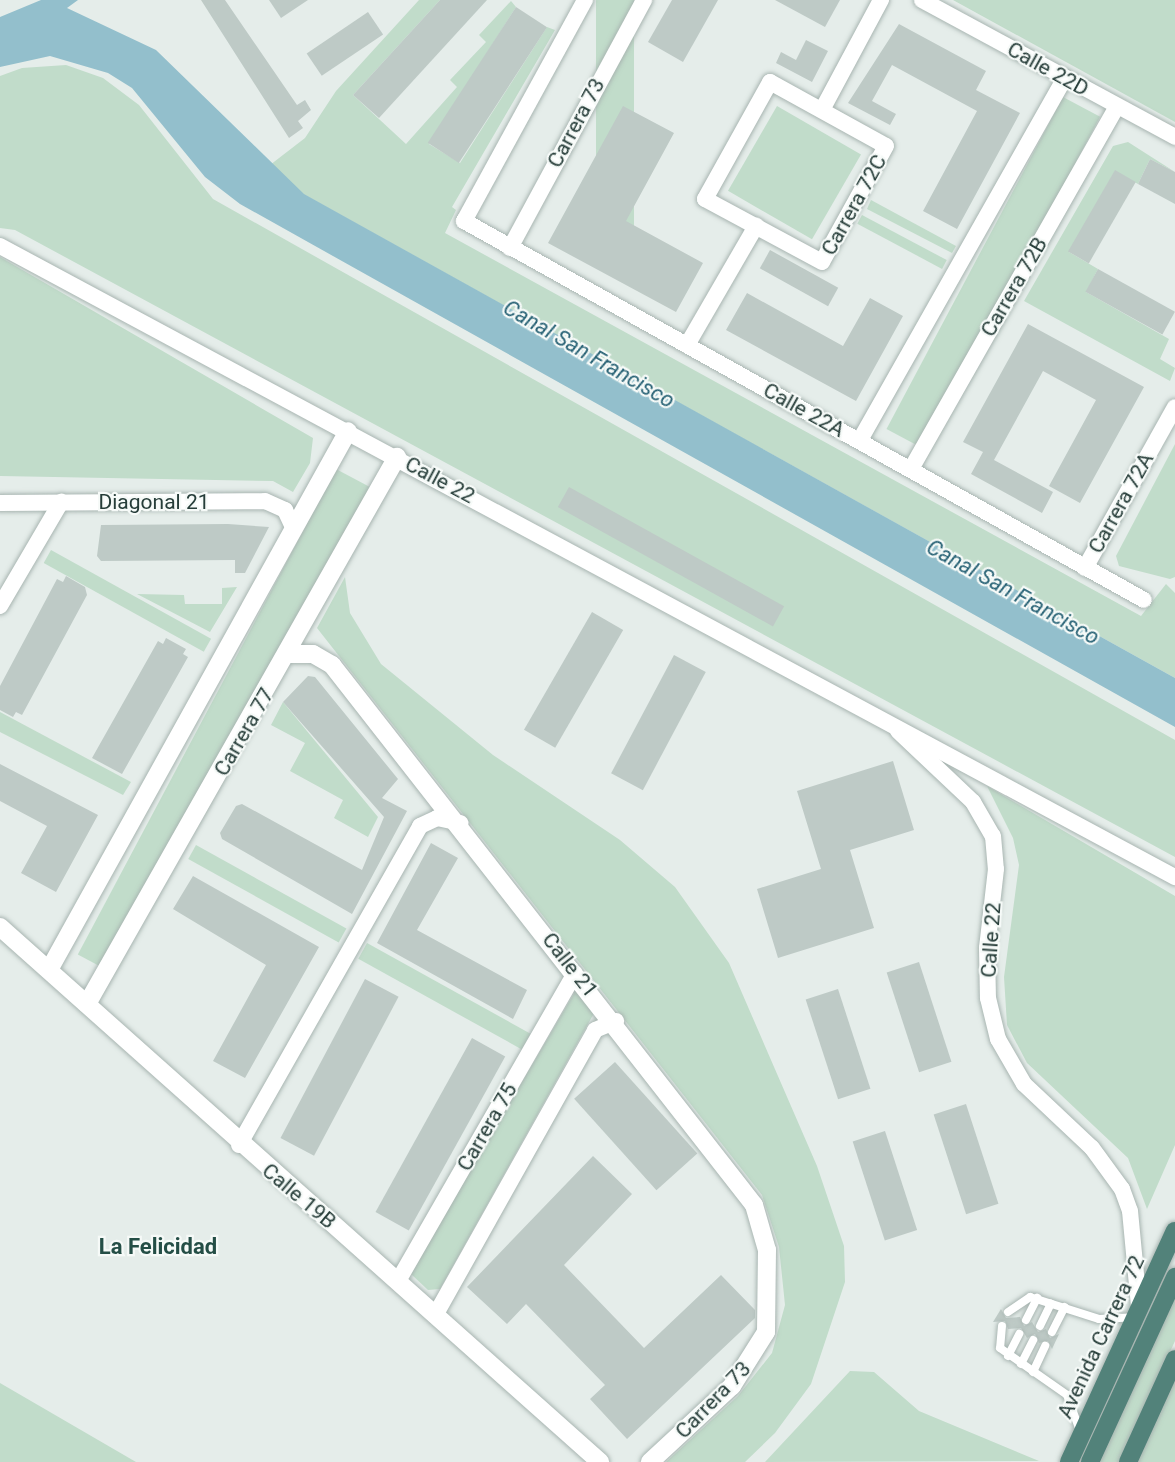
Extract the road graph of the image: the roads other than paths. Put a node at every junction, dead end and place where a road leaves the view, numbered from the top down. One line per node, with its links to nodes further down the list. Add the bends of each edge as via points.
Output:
1 (585, 0): 11 (street, Calle 22A, via 464,221)
2 (644, 0): 11 (street, Carrera 73)
3 (880, 0): 7 (street)
4 (922, 0): 5 (street, Calle 22D)
5 (1065, 78): 6 (street, Calle 22D); 15 (street)
6 (1118, 106): 8 (street, Calle 22D); 17 (street, Carrera 72B)
7 (822, 110): 9 (street, Carrera 72C, via 770,82 705,199); 9 (street, Carrera 72C, via 886,146 822,262)
8 (1175, 137)
9 (756, 226): 12 (street)
10 (0, 246): 14 (street, Calle 22)
11 (510, 248): 12 (street, Calle 22A)
12 (687, 345): 15 (street, Calle 22A)
13 (1175, 407): 21 (street, Carrera 72A)
14 (348, 431): 16 (street, Calle 22); 20 (street)
15 (860, 440): 17 (street, Calle 22A)
16 (397, 457): 24 (street, Carrera 77); 25 (street, Calle 22)
17 (911, 469): 21 (street, Calle 22A)
18 (61, 502): 19 (street, Diagonal 21); 20 (street, Diagonal 21, via 265,501 285,510); 23 (street)
19 (0, 503)
20 (294, 528): 29 (street)
21 (1085, 568): 22 (street, Calle 22A)
22 (1144, 600)
23 (0, 606)
24 (287, 654): 26 (street, Calle 21, via 313,654 332,665); 31 (street, Carrera 77)
25 (879, 714): 27 (street, Calle 22); 42 (street, Calle 22, via 985,817 996,869 987,948 988,998 998,1039 1024,1084 1092,1148 1122,1189 1130,1211)
26 (460, 823): 30 (street, Calle 21); 33 (street, via 437,818 420,826)
27 (1175, 877)
28 (0, 927): 29 (street, Calle 19B)
29 (49, 969): 31 (street, Calle 19B)
30 (575, 974): 32 (street, Calle 21); 36 (street, Carrera 75)
31 (87, 1004): 33 (street, Calle 19B)
32 (616, 1021): 40 (street, via 595,1030); 46 (street, Calle 21, via 754,1205 767,1250)
33 (239, 1145): 36 (street, Calle 19B)
34 (1175, 1231): 42 (highway, Avenida Carrera 72)
35 (1175, 1277): 59 (highway, Avenida Carrera 72)
36 (398, 1281): 40 (street, Calle 19B)
37 (1037, 1298): 38 (lane); 41 (lane, via 1018,1301); 43 (lane)
38 (1051, 1303): 39 (lane); 45 (lane)
39 (1065, 1307): 42 (lane, via 1100,1319); 47 (lane)
40 (437, 1312): 56 (street, Calle 19B)
41 (1008, 1312)
42 (1137, 1312): 55 (highway, Avenida Carrera 72)
43 (1026, 1320)
44 (1002, 1326): 51 (lane, via 998,1343)
45 (1040, 1326)
46 (766, 1332): 57 (street, Carrera 73, via 754,1359 732,1386)
47 (1052, 1332)
48 (1019, 1334): 51 (lane)
49 (1033, 1340): 53 (lane)
50 (1046, 1346): 54 (lane)
51 (1008, 1356): 53 (lane)
52 (1175, 1359): 60 (highway)
53 (1021, 1364): 54 (lane)
54 (1033, 1372): 55 (lane, via 1074,1404)
55 (1081, 1435): 58 (highway, Avenida Carrera 72)
56 (600, 1462)
57 (650, 1462)
58 (1069, 1462)
59 (1090, 1462)
60 (1128, 1462)

